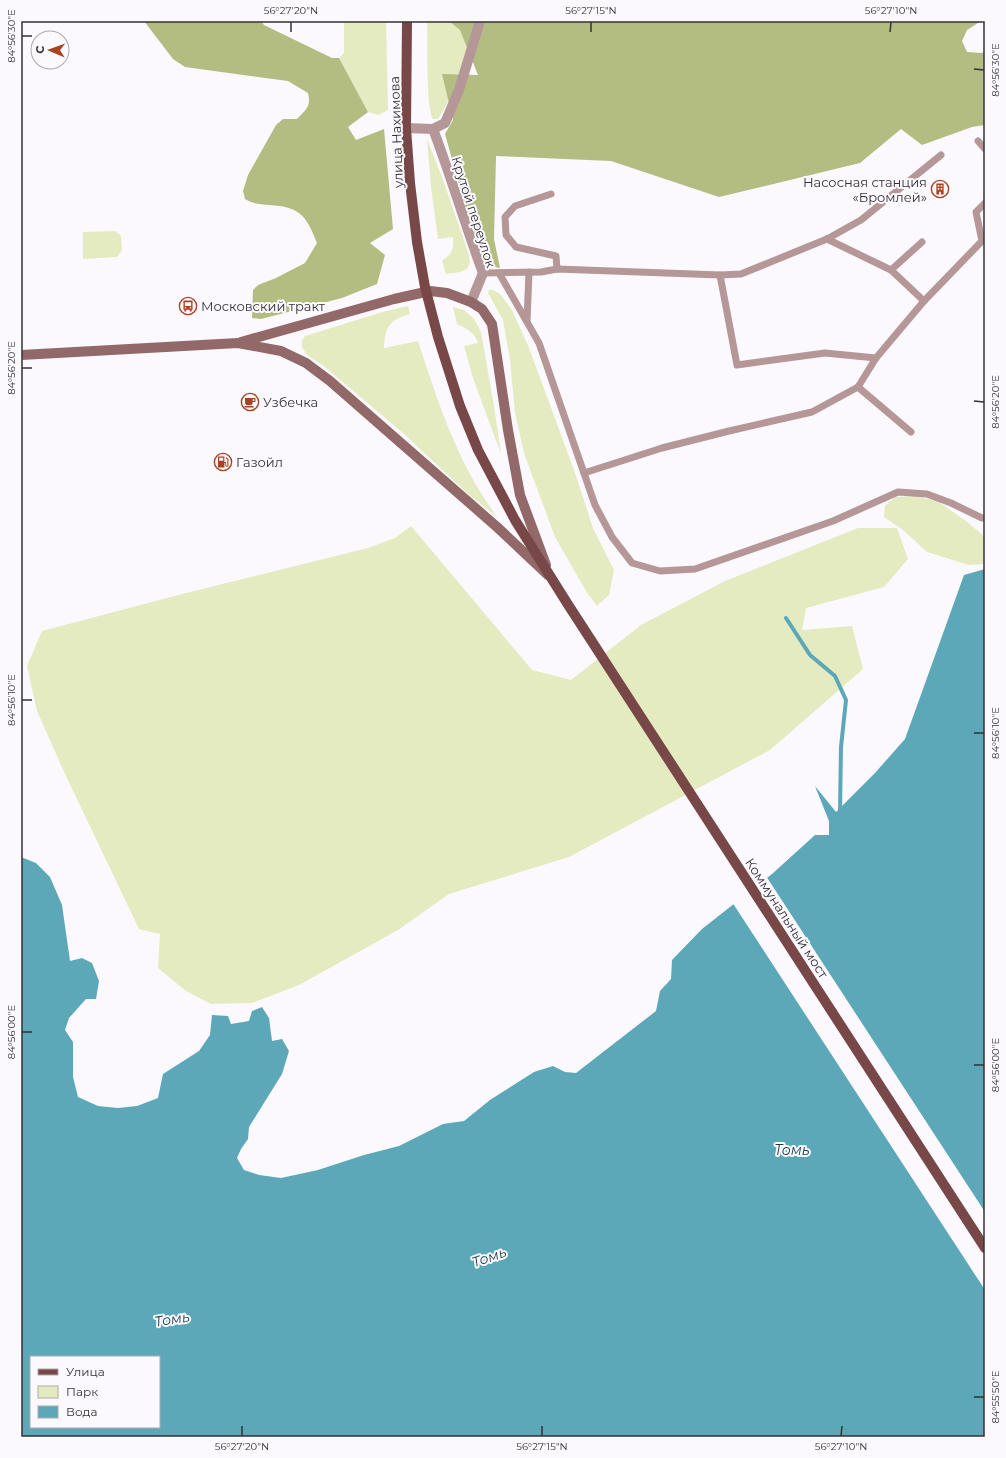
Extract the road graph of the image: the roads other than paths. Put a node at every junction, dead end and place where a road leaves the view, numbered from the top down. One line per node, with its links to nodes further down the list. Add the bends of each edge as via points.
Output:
1 (407, 21): 3 (main road, улица Нахимова)
2 (480, 21): 4 (street, via 459,90 445,123)
3 (406, 128): 4 (street); 22 (main road, улица Нахимова, via 416,242)
4 (432, 129): 16 (street, Крутой переулок, via 452,179 463,219)
5 (978, 141): 6 (lane)
6 (985, 149)
7 (941, 155): 10 (lane, via 861,220)
8 (551, 194): 13 (lane, via 515,206 505,217 506,235 516,247 556,256)
9 (985, 203): 12 (lane, via 976,212)
10 (827, 239): 14 (lane); 18 (lane, via 741,274)
11 (922, 242): 14 (lane)
12 (983, 242): 19 (lane)
13 (557, 269): 15 (lane); 18 (lane)
14 (891, 270): 19 (lane)
15 (529, 272): 17 (lane); 21 (lane)
16 (483, 273): 17 (lane); 20 (street, Крутой переулок)
17 (499, 273): 21 (lane)
18 (720, 275): 25 (lane, via 737,365 825,353)
19 (924, 301): 25 (lane)
20 (471, 302): 23 (main road, via 447,293 430,292 394,299); 30 (main road, via 482,309 492,324 520,495)
21 (527, 321): 28 (lane, via 539,343)
22 (438, 337): 30 (main road, Коммунальный мост, via 460,406 478,450 515,520)
23 (238, 343): 24 (main road); 30 (main road, via 281,351 306,363 330,381 497,527)
24 (21, 355)
25 (876, 358): 26 (lane)
26 (858, 387): 27 (lane); 28 (lane, via 812,412 662,448)
27 (911, 432)
28 (584, 473): 29 (lane, via 595,504 612,537 632,563 660,571 695,569 833,521 898,492 927,494)
29 (982, 518)
30 (551, 578): 31 (main road, Коммунальный мост)
31 (985, 1248)

